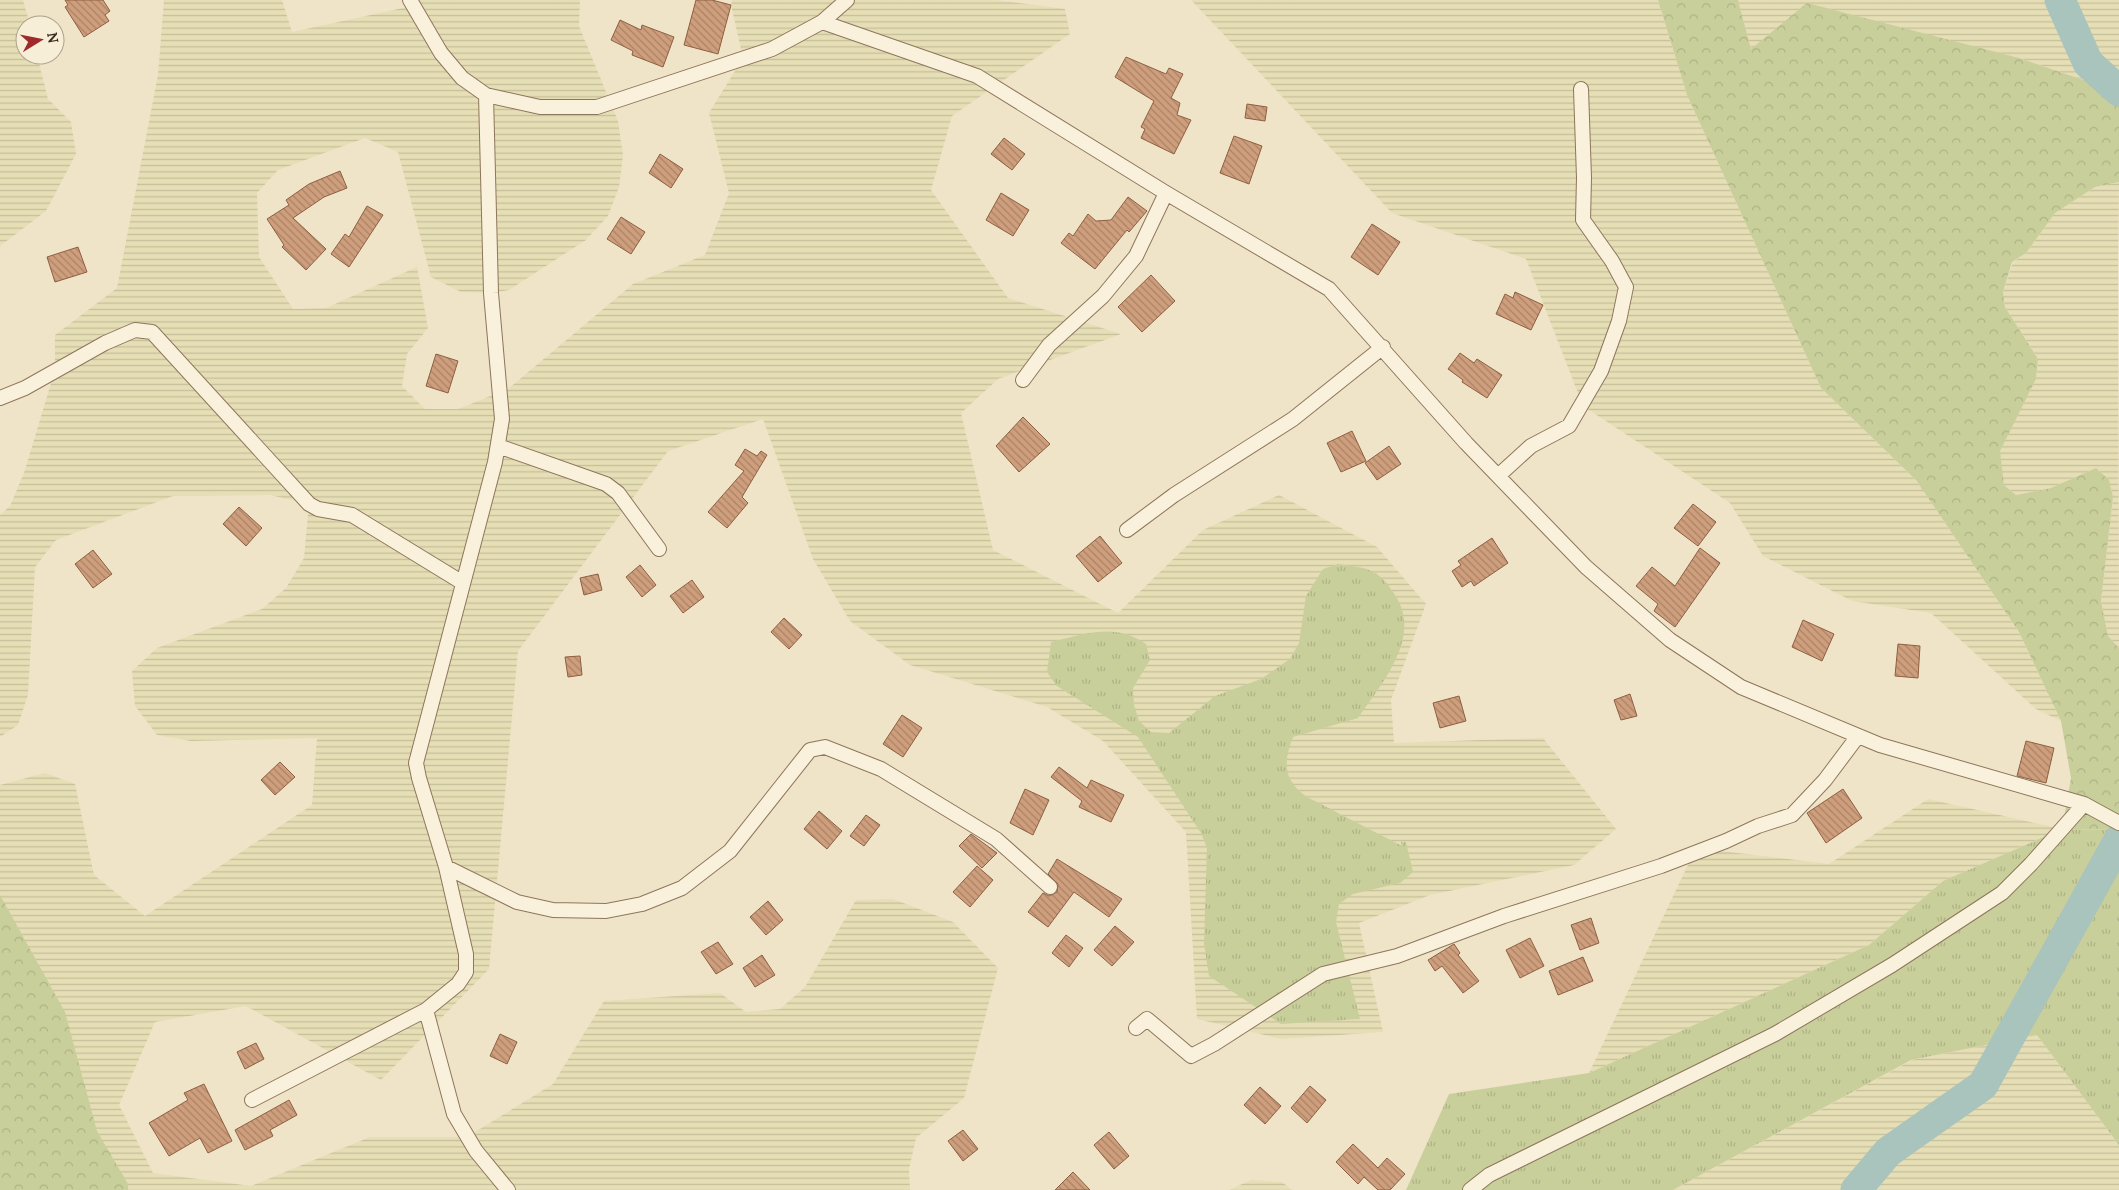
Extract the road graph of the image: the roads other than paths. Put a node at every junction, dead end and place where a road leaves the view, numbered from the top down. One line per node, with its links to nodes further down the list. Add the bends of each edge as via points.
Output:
1 (410, 0): 5 (street, via 441,53 462,78)
2 (847, 0): 3 (street)
3 (822, 22): 5 (street, via 772,49 597,107 540,107); 6 (street, via 978,76)
4 (1581, 89): 11 (street, via 1582,220 1612,261 1626,287 1619,321 1601,371 1569,426 1530,446)
5 (486, 95): 10 (street, via 491,293 502,419)
6 (1166, 193): 7 (street, via 1329,289); 8 (street, via 1136,256 1104,296 1049,345)
7 (1383, 347): 11 (street); 12 (street, via 1294,419 1174,495)
8 (1023, 380)
9 (0, 398): 14 (street, via 25,388 105,343 135,330 152,332 309,504 318,509 352,515)
10 (498, 446): 13 (street, via 606,484 618,493); 14 (street)
11 (1498, 476): 15 (street, via 1586,567 1670,640 1741,687)
12 (1128, 530)
13 (659, 549)
14 (463, 583): 18 (street, via 416,762 418,778)
15 (1858, 736): 16 (street); 21 (street, via 1826,780 1792,815 1661,866 1504,916 1396,956 1323,974 1191,1056 1147,1019)
16 (2084, 804): 17 (street); 24 (street, via 2002,893 1892,965 1775,1034 1489,1175)
17 (2119, 823)
18 (446, 866): 19 (street, via 517,902 553,910 606,911 642,904 682,888 730,851 810,750 825,747 881,769 996,839); 20 (street, via 466,954 466,972 458,984)
19 (1050, 887)
20 (426, 1010): 22 (street); 23 (street, via 454,1114 476,1151)
21 (1136, 1028)
22 (252, 1100)
23 (508, 1190)
24 (1470, 1190)

